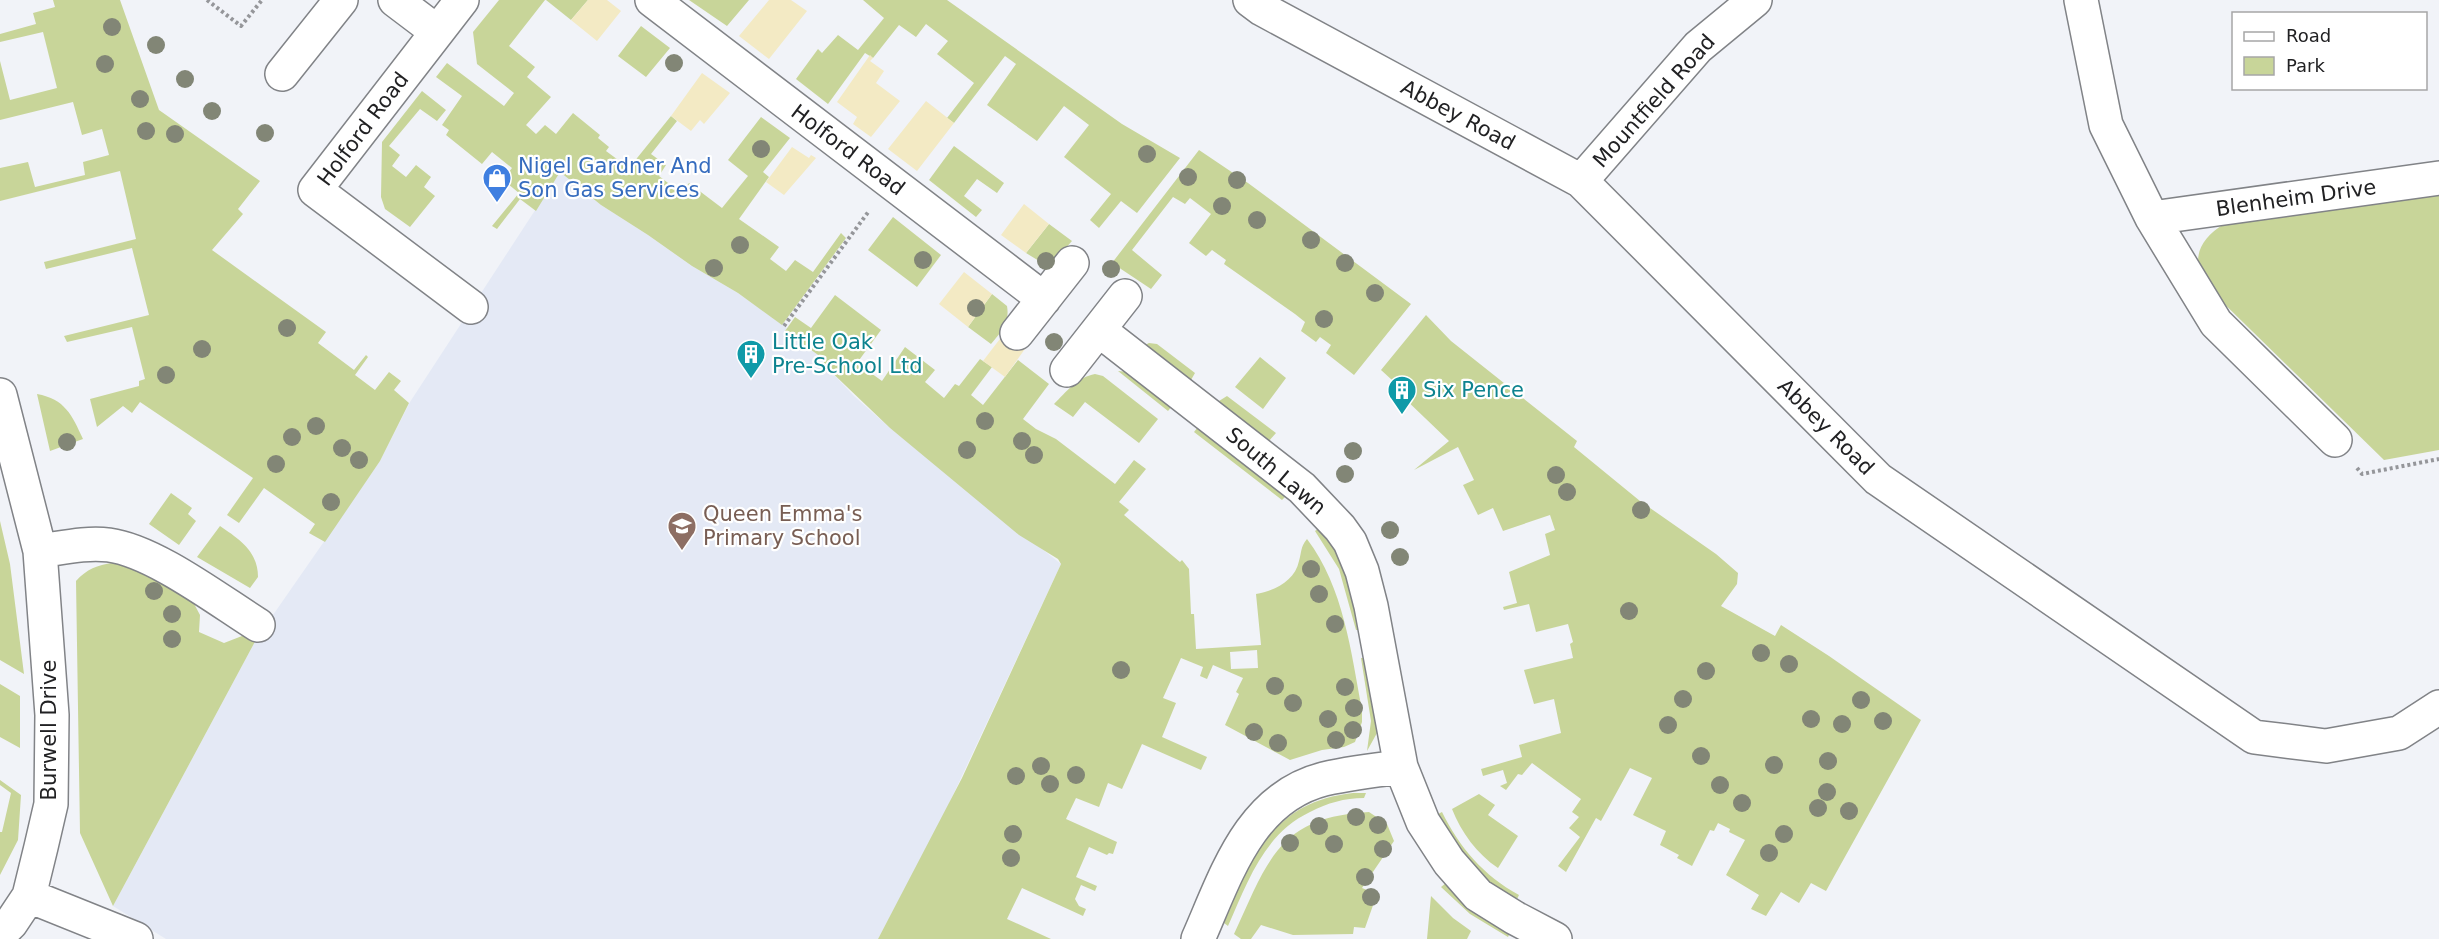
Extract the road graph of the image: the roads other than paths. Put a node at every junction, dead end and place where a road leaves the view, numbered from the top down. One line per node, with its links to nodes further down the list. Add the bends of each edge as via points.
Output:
1 (341, 0): 9 (street)
2 (396, 0): 8 (street)
3 (462, 0): 8 (street, Holford Road)
4 (652, 0): 15 (street, Holford Road)
5 (1250, 0): 11 (street, Abbey Road)
6 (1755, 0): 11 (street, Mountfield Road, via 1698,47)
7 (2081, 0): 12 (street, via 2106,125)
8 (436, 31): 16 (street, Holford Road, via 315,190)
9 (282, 74)
10 (2439, 178): 12 (street, Blenheim Drive)
11 (1581, 181): 24 (street, Abbey Road, via 1878,479 2254,737 2326,746 2399,733)
12 (2152, 218): 21 (street, via 2216,323)
13 (1072, 263): 15 (street)
14 (1125, 296): 17 (street)
15 (1044, 299): 18 (street)
16 (471, 308)
17 (1099, 330): 19 (street); 25 (street, South Lawn, via 1302,488 1350,542 1371,606)
18 (1017, 333)
19 (1067, 370)
20 (0, 394): 22 (street, Burwell Drive)
21 (2335, 440)
22 (40, 551): 23 (street, via 99,544 131,550 157,561); 26 (street, Burwell Drive, via 52,715 51,800)
23 (258, 625)
24 (2439, 707)
25 (1401, 767): 27 (street, South Lawn, via 1423,822 1458,874 1488,903); 30 (street, via 1355,772 1285,796 1247,833)
26 (29, 896): 28 (street, Burwell Drive); 29 (street)
27 (1545, 933)
28 (0, 934)
29 (136, 939)
30 (1198, 939)

